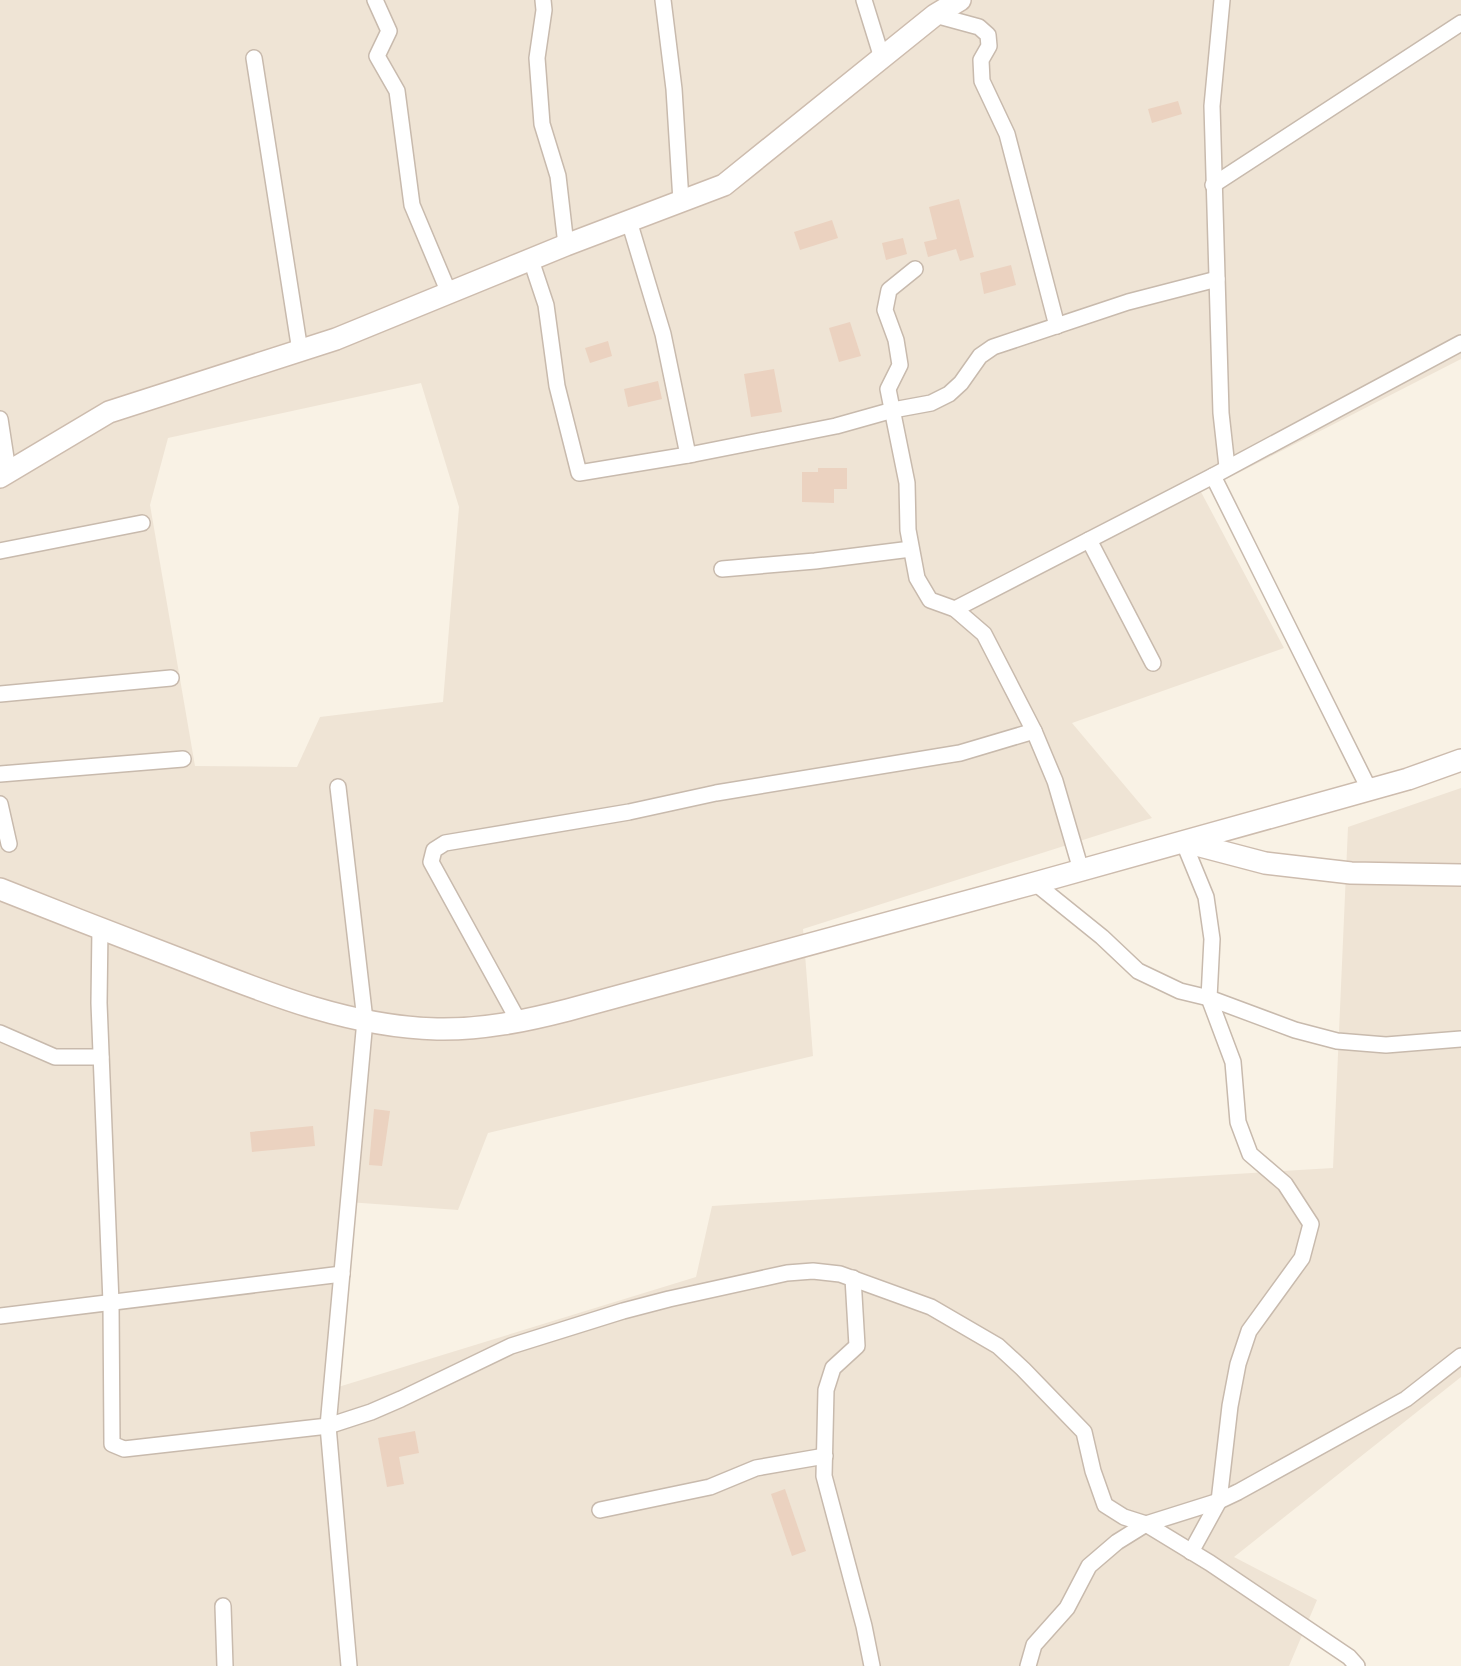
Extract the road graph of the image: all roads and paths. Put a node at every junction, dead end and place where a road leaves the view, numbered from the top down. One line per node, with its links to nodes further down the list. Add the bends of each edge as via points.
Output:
1 (543, 0): 14 (street, via 538,58 542,124 558,176)
2 (663, 0): 12 (street, via 674,89)
3 (864, 0): 10 (street)
4 (960, 0): 7 (main road)
5 (1222, 0): 11 (street, via 1212,106)
6 (378, 1): 18 (street, via 389,32 377,56 397,91 412,205)
7 (938, 8): 10 (main road); 19 (street, via 979,27 988,35 989,46 981,60 982,82 1007,134)
8 (1461, 23): 11 (street)
9 (254, 58): 21 (street)
10 (882, 58): 12 (main road, via 724,185)
11 (1213, 185): 17 (street)
12 (681, 201): 13 (main road)
13 (629, 221): 14 (main road); 24 (street, via 663,334)
14 (566, 245): 15 (main road)
15 (531, 260): 18 (main road); 24 (street, via 546,305 557,386 579,473)
16 (916, 269): 22 (street, via 889,290 886,310 900,365 888,389)
17 (1217, 279): 19 (street, via 1128,302); 25 (street, via 1221,413)
18 (449, 293): 21 (main road)
19 (1057, 326): 22 (street, via 993,348 980,356 962,383 949,394 931,403)
20 (1461, 343): 25 (street)
21 (300, 351): 26 (main road, via 109,412)
22 (893, 410): 24 (street, via 836,426); 30 (street, via 907,483 908,530)
23 (0, 419): 26 (street)
24 (688, 455)
25 (1227, 467): 27 (street)
26 (3, 473)
27 (1212, 476): 29 (street); 42 (street)
28 (142, 523): 31 (street)
29 (1089, 540): 33 (street); 34 (street)
30 (912, 549): 32 (street); 33 (street, via 917,578 930,600)
31 (0, 551)
32 (722, 570)
33 (955, 609): 37 (street, via 984,634)
34 (1153, 663)
35 (171, 678): 36 (street)
36 (0, 694)
37 (1034, 731): 46 (street, via 1055,781); 53 (street, via 960,753 716,793 629,812 445,843 434,850 431,862)
38 (183, 758): 40 (street)
39 (1461, 760): 42 (main road)
40 (0, 774)
41 (338, 787): 52 (street)
42 (1369, 789): 44 (main road)
43 (0, 804): 45 (street)
44 (1183, 842): 46 (main road); 47 (main road, via 1265,863 1351,873); 51 (street, via 1206,897 1212,938)
45 (10, 844)
46 (1081, 870): 48 (main road)
47 (1461, 875)
48 (1036, 883): 51 (street, via 1138,971 1180,991); 53 (main road)
49 (0, 889): 50 (main road)
50 (100, 928): 52 (main road, via 255,988 325,1011); 56 (street)
51 (1209, 998): 55 (street, via 1295,1030 1337,1041 1386,1045); 64 (street, via 1233,1062 1238,1122 1250,1154 1285,1184 1311,1224 1302,1258 1249,1331 1238,1364)
52 (365, 1020): 53 (main road, via 437,1029); 57 (street)
53 (519, 1022)
54 (0, 1033): 56 (street, via 55,1057)
55 (1461, 1039)
56 (101, 1057): 59 (street)
57 (342, 1274): 59 (street); 62 (street)
58 (853, 1278): 62 (street, via 813,1271 787,1273 624,1311 511,1346 402,1399); 63 (street, via 857,1346 833,1368 826,1390); 66 (street, via 931,1307 998,1346 1084,1432 1105,1505 1124,1517)
59 (110, 1303): 60 (street); 62 (street, via 112,1444 124,1449)
60 (0, 1316)
61 (1461, 1356): 64 (street, via 1406,1400)
62 (328, 1426): 70 (street)
63 (825, 1456): 65 (street, via 756,1468 710,1487); 71 (street, via 824,1476)
64 (1219, 1501): 66 (street); 67 (street)
65 (600, 1510)
66 (1146, 1524): 67 (street); 72 (street, via 1117,1542 1089,1566 1067,1608 1034,1645)
67 (1191, 1552): 73 (street, via 1305,1626)
68 (223, 1606): 69 (street)
69 (225, 1666)
70 (349, 1666)
71 (872, 1666)
72 (1028, 1666)
73 (1357, 1666)

